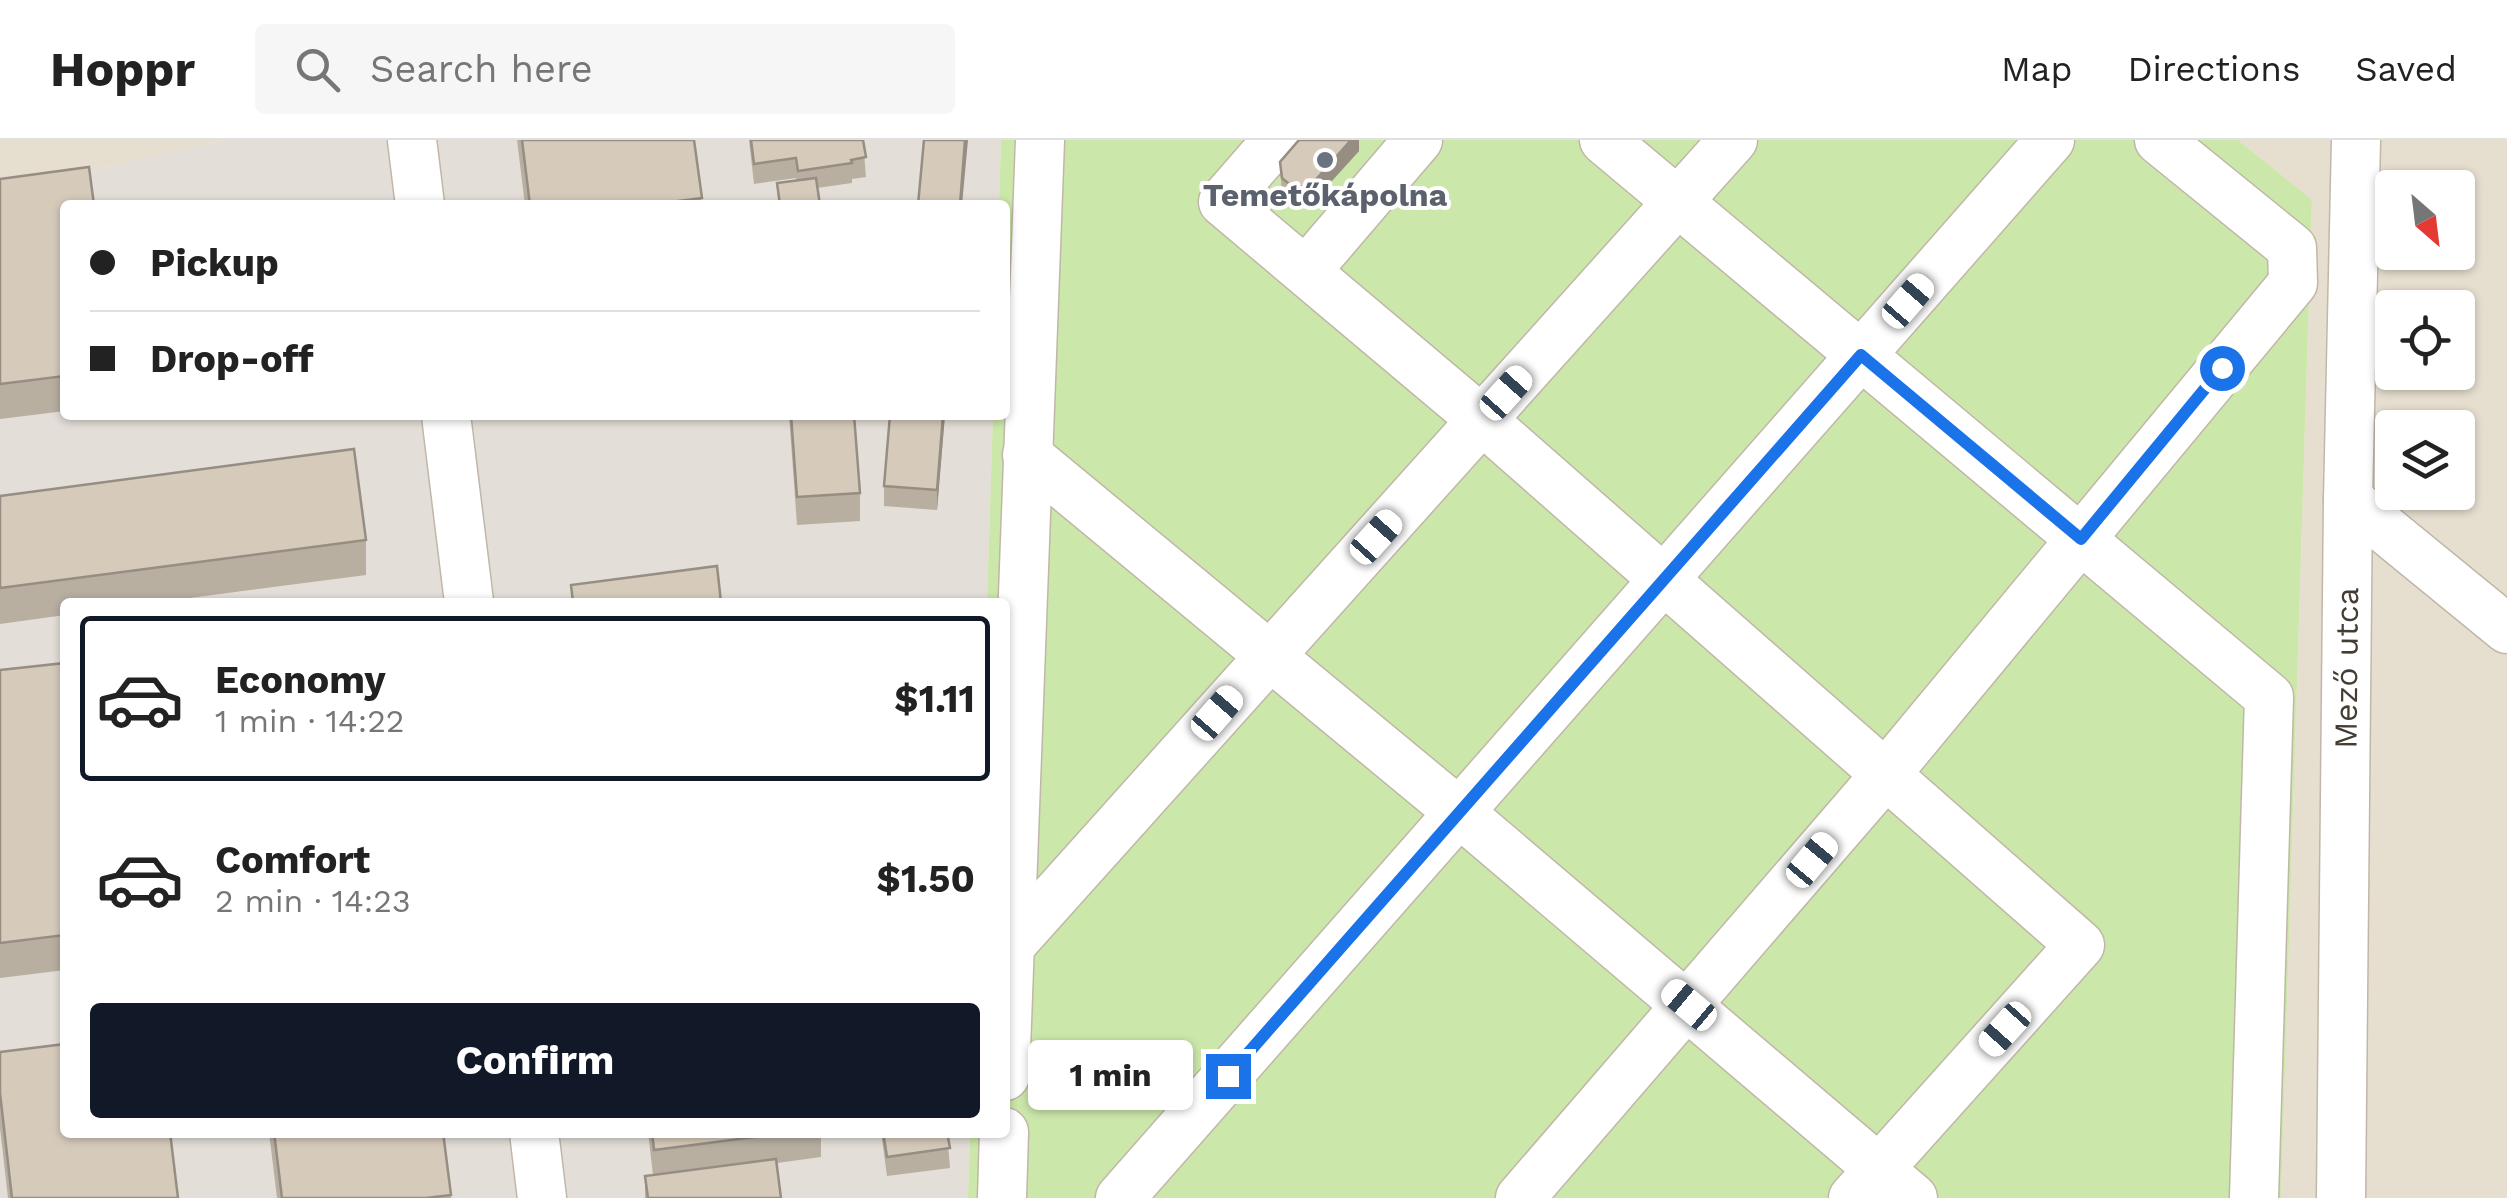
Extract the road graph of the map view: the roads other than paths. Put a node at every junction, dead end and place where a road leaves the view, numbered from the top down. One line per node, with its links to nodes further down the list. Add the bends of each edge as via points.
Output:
1 (412, 140): 10 (street)
2 (1040, 140): 16 (street)
3 (1277, 140): 12 (street, via 1223,202)
4 (1418, 140): 12 (street)
5 (1604, 140): 11 (street)
6 (1733, 140): 11 (street)
7 (2050, 140): 13 (street)
8 (2159, 140): 18 (street, via 2292,248 2293,283)
9 (2356, 140): 17 (street, Mező utca)
10 (419, 200)
11 (1678, 202): 13 (street); 15 (street)
12 (1306, 271): 15 (street)
13 (1861, 355): 18 (street); 19 (street)
14 (447, 420): 20 (street)
15 (1482, 420): 19 (street); 22 (street)
16 (1027, 455): 22 (street); 25 (street)
17 (2348, 499): 21 (street); 36 (street, Mező utca)
18 (2081, 539): 23 (street); 35 (street, via 2269,697)
19 (1666, 580): 23 (street); 24 (street)
20 (469, 598)
21 (2507, 628)
22 (1270, 654): 24 (street); 26 (street)
23 (1886, 774): 27 (street); 30 (street, via 2080,946)
24 (1460, 812): 27 (street); 31 (street)
25 (1010, 896)
26 (1010, 946)
27 (1689, 1005): 30 (street); 34 (street)
28 (535, 1138): 32 (street)
29 (1004, 1138): 33 (street)
30 (1882, 1188)
31 (1126, 1196)
32 (542, 1198)
33 (1002, 1198)
34 (1520, 1198)
35 (2254, 1198)
36 (2340, 1198)

